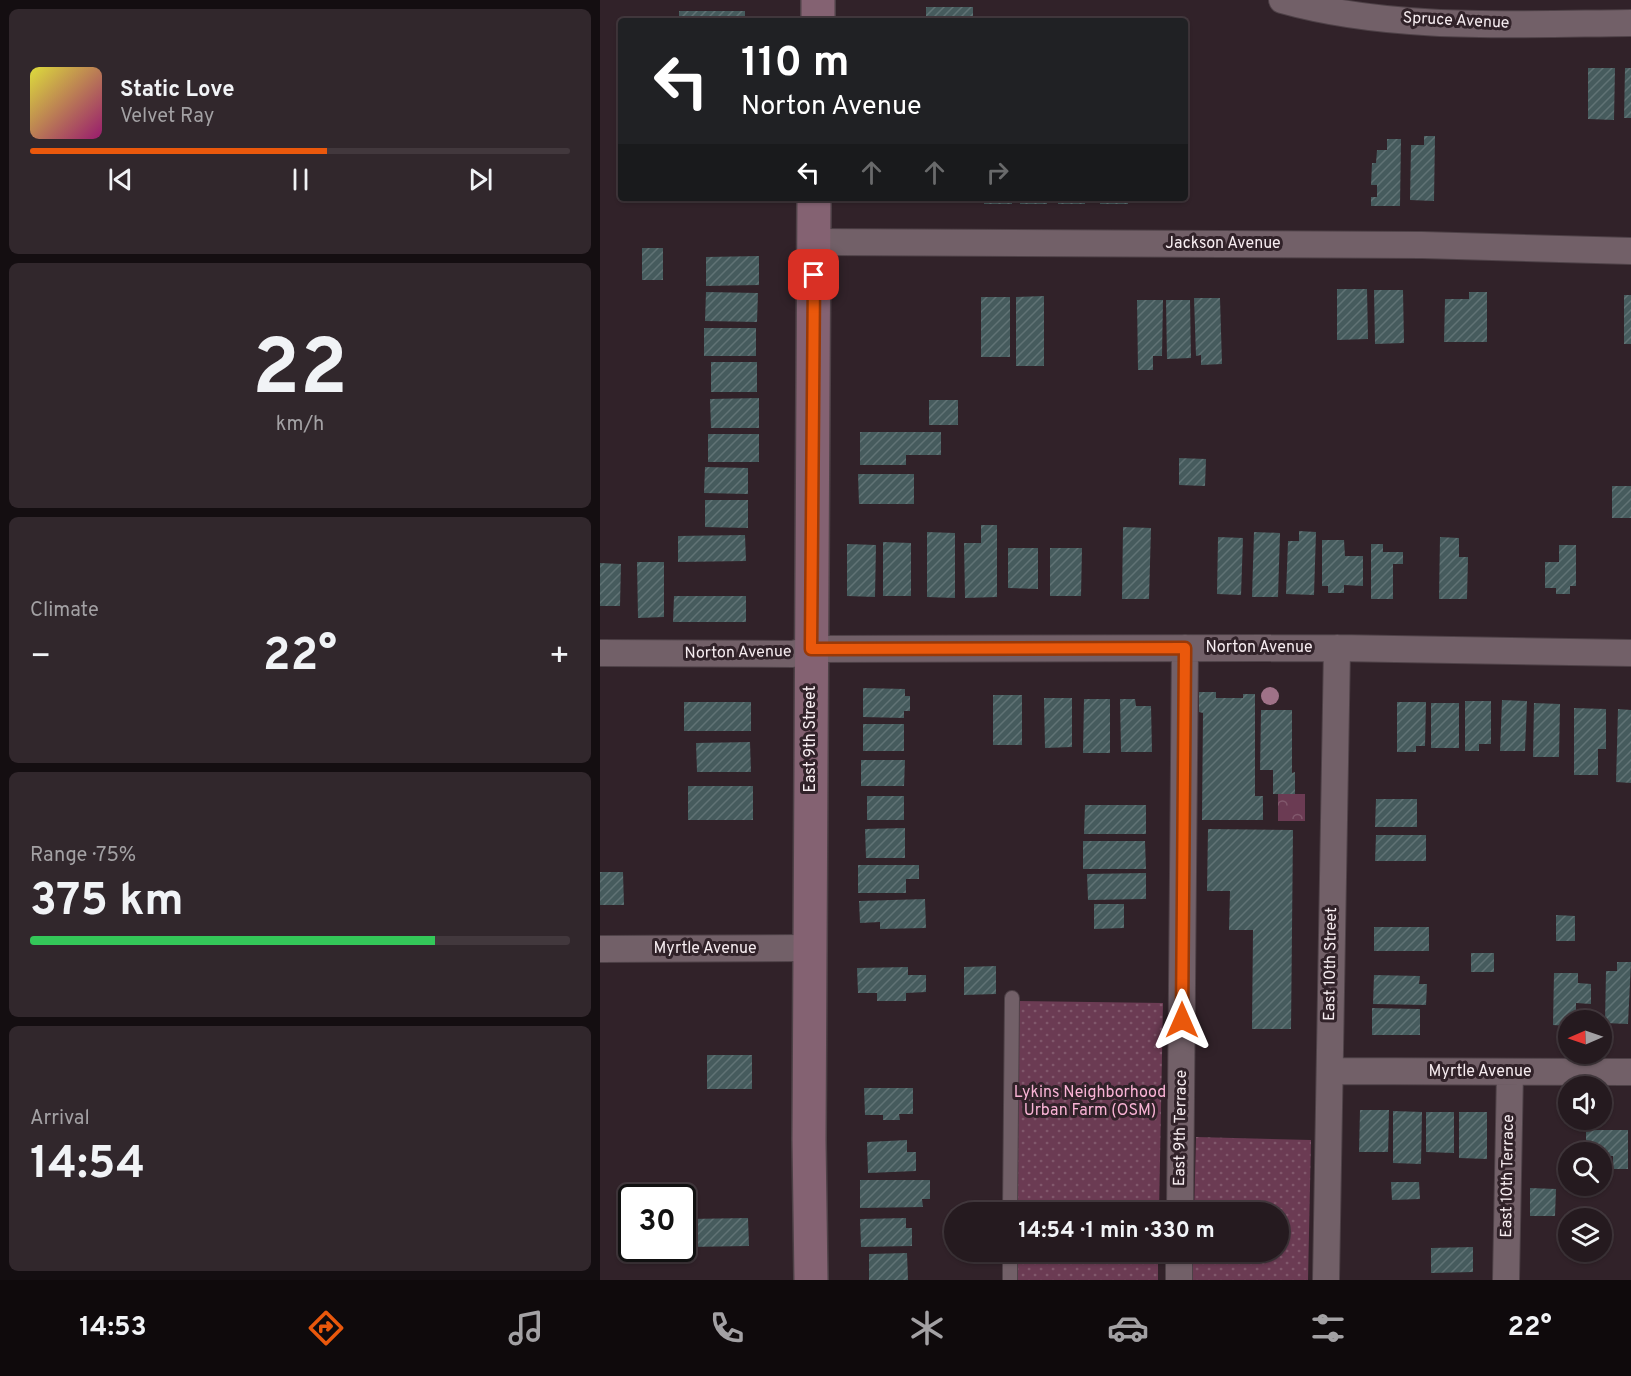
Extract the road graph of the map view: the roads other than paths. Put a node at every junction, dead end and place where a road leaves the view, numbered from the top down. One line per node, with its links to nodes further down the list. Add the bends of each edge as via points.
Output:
1 (818, 0): 4 (main road)
2 (1282, 0): 3 (street, Spruce Avenue)
3 (1346, 6): 5 (street, Spruce Avenue, via 1432,22)
4 (818, 18)
5 (1631, 23)
6 (814, 201): 7 (main road, East 9th Street)
7 (814, 242): 8 (street, Jackson Avenue, via 1410,245); 11 (main road, East 9th Street)
8 (1631, 251)
9 (1185, 648): 10 (street, Norton Avenue); 11 (street, Norton Avenue); 21 (street, East 9th Terrace)
10 (1337, 648): 13 (street, Norton Avenue); 17 (street, East 10th Street)
11 (811, 649): 12 (street, Norton Avenue, via 780,654); 14 (main road, East 9th Street)
12 (600, 653)
13 (1631, 653)
14 (810, 948): 15 (street, Myrtle Avenue); 24 (main road, East 9th Street)
15 (600, 949)
16 (1012, 998): 20 (lane)
17 (1330, 1071): 18 (street, Myrtle Avenue); 27 (street, East 10th Street)
18 (1510, 1072): 19 (street, Myrtle Avenue); 28 (street, East 10th Terrace)
19 (1631, 1072)
20 (1010, 1202)
21 (1180, 1202)
22 (1010, 1262): 25 (lane)
23 (1179, 1262): 26 (street)
24 (811, 1280)
25 (1010, 1280)
26 (1179, 1280)
27 (1326, 1280)
28 (1506, 1280)

